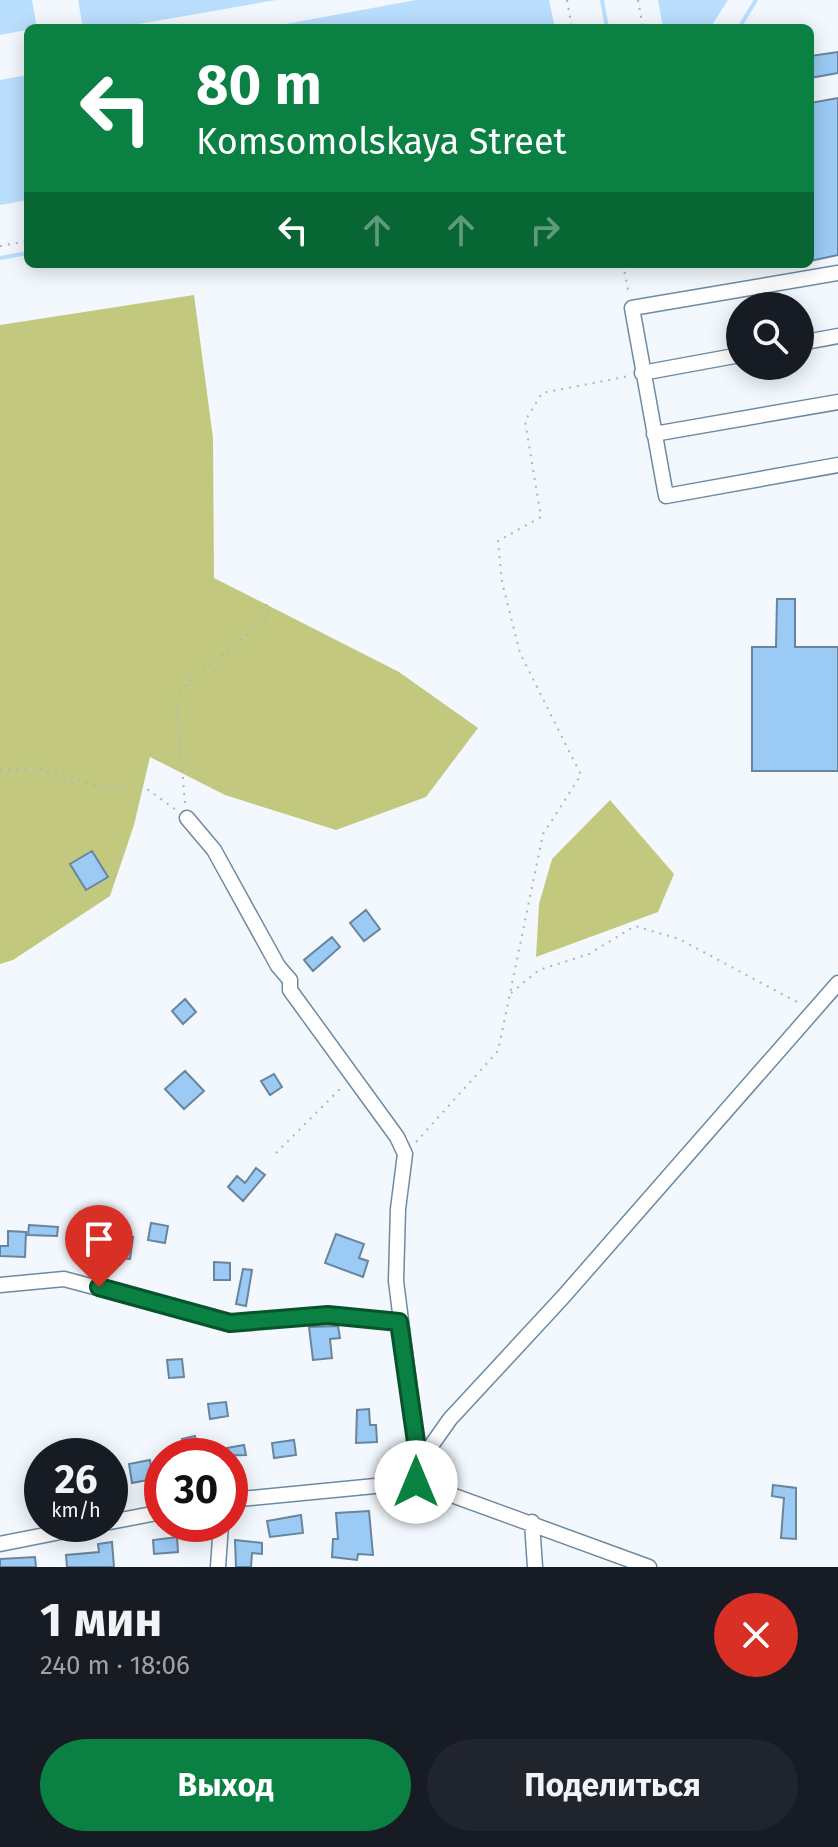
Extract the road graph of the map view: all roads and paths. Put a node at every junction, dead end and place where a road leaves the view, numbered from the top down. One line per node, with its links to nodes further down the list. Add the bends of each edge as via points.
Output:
1 (567, 0): 3 (path)
2 (638, 0): 4 (path)
3 (571, 24)
4 (642, 24)
5 (24, 242): 6 (path)
6 (0, 246)
7 (624, 268): 9 (path)
8 (838, 273): 9 (street)
9 (632, 308): 13 (street)
10 (838, 336): 11 (street)
11 (814, 340)
12 (726, 358): 13 (street)
13 (642, 373): 15 (street); 21 (path, via 542,393 525,421 541,517 498,541 520,653 581,775 543,834)
14 (838, 402): 15 (street)
15 (654, 434): 16 (street, via 666,496)
16 (838, 465)
17 (265, 600): 19 (path, via 269,616 176,698)
18 (0, 770): 19 (path, via 37,768 111,790 143,786)
19 (187, 818): 23 (street, via 214,850 290,980 290,990)
20 (838, 983): 22 (street)
21 (510, 994): 22 (path, via 539,970 589,954 635,926 679,939 794,998); 25 (path, via 498,1051)
22 (811, 1014): 28 (street, via 450,1419)
23 (353, 1077): 24 (path); 25 (street)
24 (276, 1153)
25 (405, 1154): 27 (street, via 398,1209)
26 (0, 1285): 27 (street, via 64,1279 230,1323 328,1315)
27 (399, 1322): 28 (street)
28 (419, 1463): 29 (street)
29 (416, 1482): 30 (street); 31 (street)
30 (248, 1498)
31 (532, 1522): 36 (street); 37 (street)
32 (24, 1539): 34 (street)
33 (220, 1542): 35 (street)
34 (0, 1544)
35 (218, 1567)
36 (535, 1567)
37 (649, 1567)

